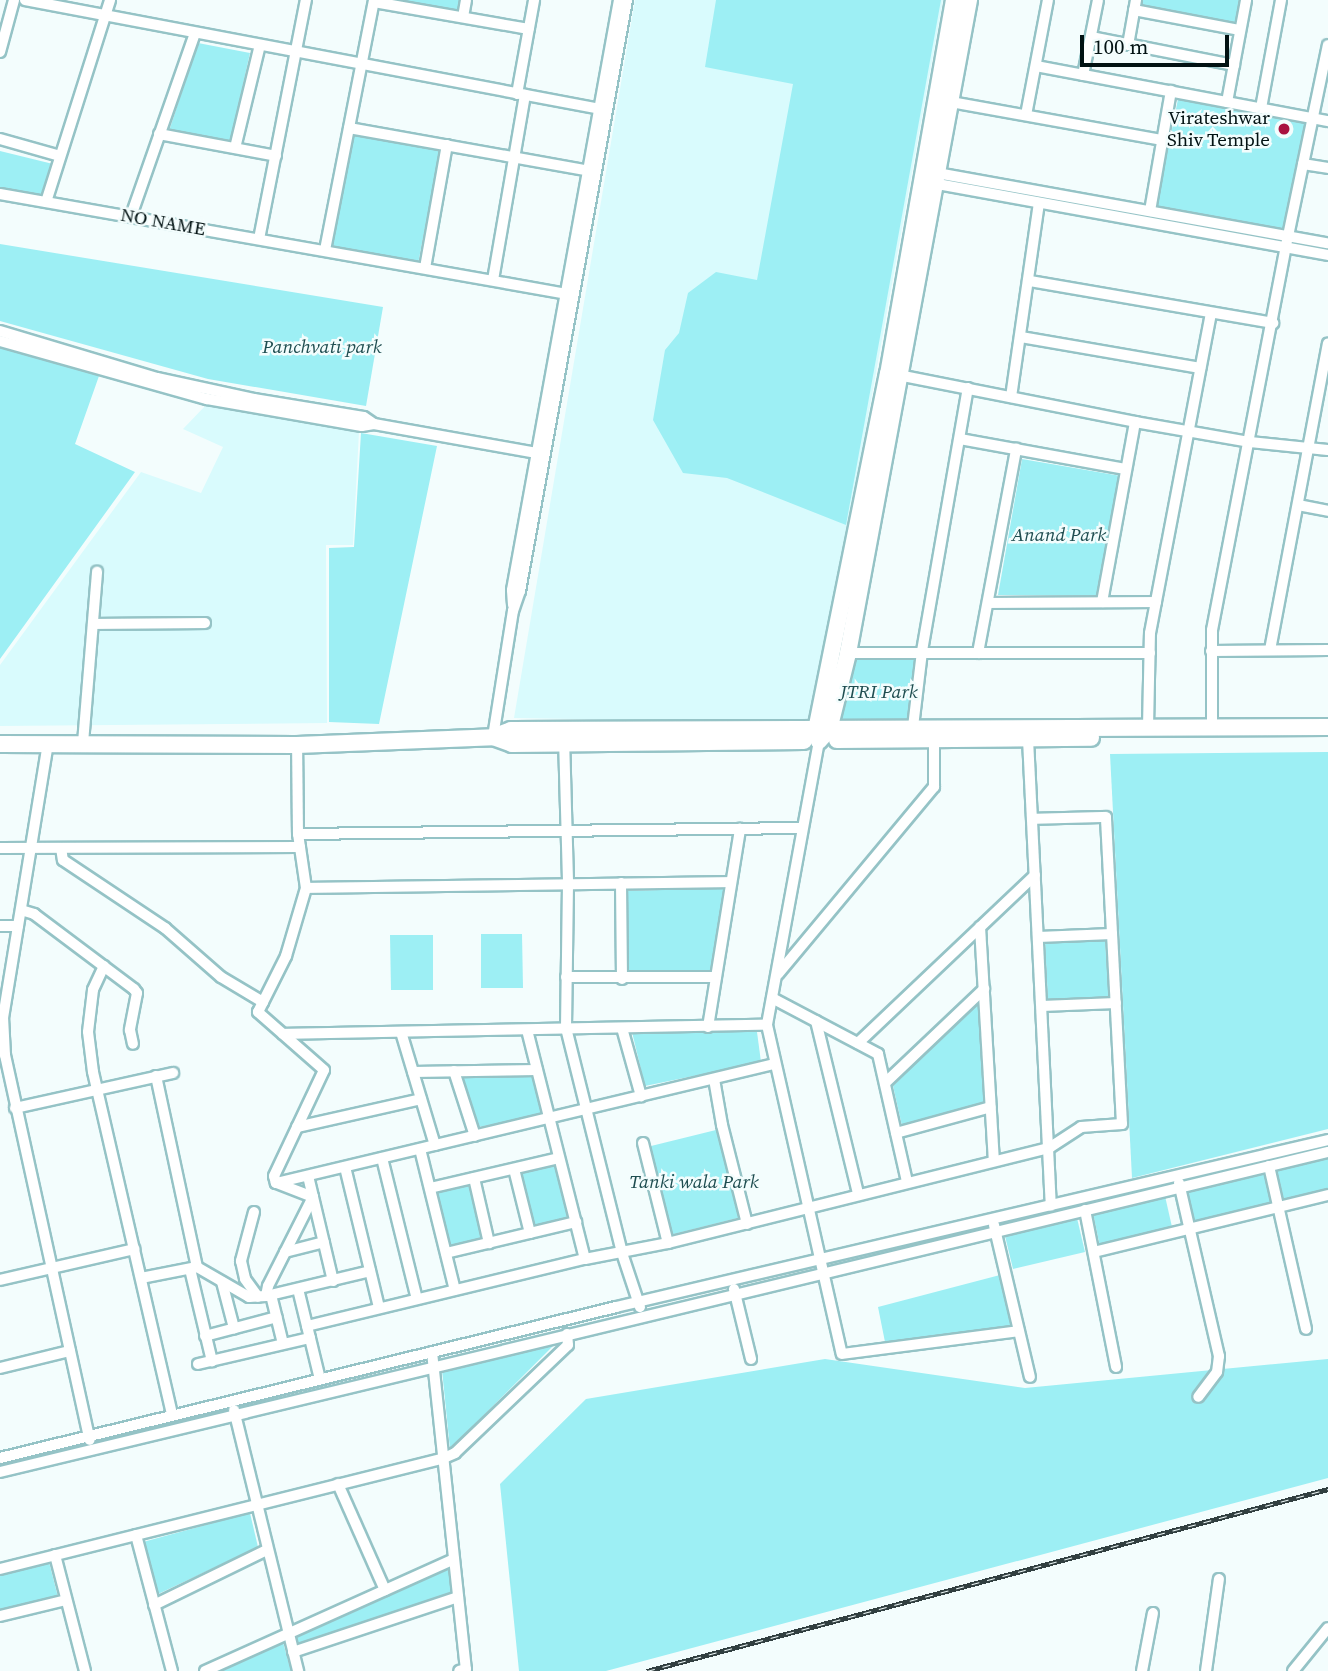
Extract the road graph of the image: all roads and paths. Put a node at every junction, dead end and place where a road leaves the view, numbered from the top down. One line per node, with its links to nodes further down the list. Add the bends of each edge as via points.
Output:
1 (14, 0): 26 (street)
2 (24, 0): 17 (street)
3 (110, 0): 17 (street)
4 (306, 0): 27 (street)
5 (466, 0): 18 (street)
6 (534, 0): 19 (street)
7 (619, 0): 37 (street)
8 (627, 0): 52 (street)
9 (954, 0): 53 (street)
10 (970, 0): 34 (street)
11 (1048, 0): 30 (street)
12 (1098, 0): 22 (street)
13 (1246, 0): 20 (street)
14 (1282, 0): 36 (street)
15 (374, 1): 18 (street); 28 (street)
16 (1135, 5): 20 (street); 23 (street)
17 (106, 16): 21 (street); 47 (street)
18 (463, 17): 19 (street)
19 (529, 29): 33 (street)
20 (1240, 30): 29 (street)
21 (195, 33): 25 (street); 42 (street)
22 (1091, 37): 23 (street); 31 (street)
23 (1128, 45): 29 (street)
24 (1328, 45): 39 (street)
25 (260, 46): 27 (street); 46 (street)
26 (0, 52)
27 (296, 52): 28 (street); 48 (street)
28 (362, 65): 33 (street); 41 (street)
29 (1234, 65): 35 (street)
30 (1036, 66): 31 (street); 38 (street)
31 (1083, 75): 32 (street)
32 (1171, 91): 35 (street); 44 (street)
33 (521, 94): 37 (street); 49 (street)
34 (951, 102): 38 (street); 53 (street)
35 (1227, 102): 36 (street)
36 (1261, 108): 39 (street)
37 (600, 109): 52 (street)
38 (1026, 115): 44 (street)
39 (1312, 118): 40 (street); 50 (street)
40 (1328, 121)
41 (349, 128): 45 (street); 65 (street)
42 (159, 134): 46 (street); 58 (street)
43 (0, 139): 47 (street)
44 (1163, 140): 57 (street)
45 (447, 145): 49 (street); 67 (street)
46 (235, 148): 48 (street)
47 (60, 156): 55 (street)
48 (276, 156): 61 (street)
49 (514, 157): 52 (street); 68 (street)
50 (1303, 164): 51 (street); 60 (street)
51 (1328, 168)
52 (592, 171): 70 (street)
53 (932, 179): 56 (street); 57 (street); 78 (street)
54 (0, 194): 55 (street, NO NAME)
55 (46, 202): 58 (street, NO NAME)
56 (1039, 203): 62 (street); 69 (street)
57 (1150, 211): 59 (street)
58 (131, 216): 61 (street, NO NAME)
59 (1217, 223): 60 (street); 62 (street)
60 (1287, 236): 63 (street); 64 (street)
61 (259, 239): 65 (street, NO NAME)
62 (1233, 239): 64 (street)
63 (1328, 243)
64 (1286, 248): 66 (street); 72 (street)
65 (325, 250): 67 (street, NO NAME)
66 (1328, 255)
67 (425, 268): 68 (street, NO NAME)
68 (492, 280): 70 (street, NO NAME)
69 (1030, 281): 71 (street); 74 (street)
70 (570, 295): 90 (street)
71 (1211, 314): 72 (street); 77 (street)
72 (1273, 323): 86 (street)
73 (0, 331): 83 (street, via 157,377 364,417)
74 (1021, 337): 77 (street); 81 (street)
75 (0, 341): 83 (street, via 207,399 362,426)
76 (1328, 343): 80 (street)
77 (1200, 369): 84 (street)
78 (894, 374): 79 (street); 104 (street); 111 (street)
79 (968, 388): 81 (street); 85 (street)
80 (1324, 390): 87 (street)
81 (1011, 397): 82 (street)
82 (1135, 422): 84 (street); 91 (street)
83 (374, 424): 90 (street)
84 (1189, 430): 86 (street); 96 (street)
85 (960, 439): 88 (street); 102 (street)
86 (1250, 442): 87 (street); 103 (street, via 1212,630)
87 (1309, 447): 89 (street); 92 (street)
88 (1016, 449): 91 (street); 97 (street)
89 (1328, 450)
90 (541, 454): 113 (street)
91 (1125, 469): 95 (street)
92 (1298, 505): 93 (street); 101 (street)
93 (1328, 510)
94 (97, 572): 98 (street)
95 (1102, 602): 96 (street); 97 (street)
96 (1156, 602): 106 (street)
97 (988, 603): 105 (street)
98 (93, 624): 99 (street); 118 (street)
99 (205, 624)
100 (1328, 649): 101 (street)
101 (1270, 650): 103 (street)
102 (922, 651): 104 (street); 105 (street); 107 (street)
103 (1212, 651): 110 (street)
104 (848, 653): 111 (street)
105 (978, 653): 106 (street)
106 (1150, 653): 108 (street)
107 (913, 727): 108 (street); 111 (street)
108 (1148, 727): 110 (street)
109 (1328, 727): 110 (street)
110 (1212, 728)
111 (821, 734): 112 (street); 116 (street); 122 (street)
112 (564, 736): 113 (street, via 512,744); 124 (street)
113 (493, 737): 120 (street)
114 (1328, 737): 115 (street)
115 (1028, 739): 116 (street); 121 (street)
116 (934, 740): 142 (street, via 934,787)
117 (48, 743): 118 (street); 119 (street); 128 (street)
118 (83, 743): 120 (street)
119 (0, 744)
120 (297, 745): 125 (street)
121 (1032, 819): 130 (street); 139 (street, via 1106,817)
122 (802, 828): 123 (street); 142 (street)
123 (740, 829): 124 (street); 131 (street)
124 (567, 831): 125 (street); 132 (street)
125 (298, 834): 126 (street)
126 (300, 847): 129 (street); 134 (street)
127 (0, 848): 128 (street)
128 (31, 848): 129 (street); 135 (street)
129 (61, 848): 148 (street, via 63,860 165,928 221,977)
130 (1035, 875): 138 (street); 140 (street)
131 (731, 882): 133 (street); 144 (street)
132 (568, 884): 133 (street); 134 (street); 143 (street)
133 (621, 884): 145 (street)
134 (306, 888): 148 (street, via 286,956)
135 (21, 910): 137 (street); 141 (street, via 34,914)
136 (0, 926): 137 (street)
137 (18, 926): 160 (street)
138 (980, 927): 146 (street); 159 (street)
139 (1112, 934): 140 (street); 149 (street)
140 (1038, 937): 150 (street)
141 (104, 966): 161 (street, via 136,992 130,1030); 170 (street, via 93,990 88,1032)
142 (776, 976): 147 (street)
143 (566, 977): 145 (street); 154 (street)
144 (716, 977): 145 (street); 153 (street)
145 (622, 979)
146 (984, 989): 169 (street); 173 (street)
147 (772, 998): 151 (street); 152 (street)
148 (263, 1002): 158 (street, via 258,1012)
149 (1116, 1003): 150 (street); 183 (street, via 1122,1124 1081,1127)
150 (1042, 1006): 183 (street)
151 (816, 1021): 159 (street); 198 (street)
152 (767, 1026): 153 (street); 162 (street)
153 (708, 1027): 155 (street)
154 (566, 1028): 155 (street); 156 (street); 175 (street)
155 (622, 1028): 171 (street)
156 (527, 1030): 157 (street); 163 (street)
157 (401, 1032): 158 (street); 165 (street)
158 (283, 1034): 177 (street, via 324,1070)
159 (858, 1043): 169 (street, via 878,1054)
160 (2, 1044): 174 (street)
161 (134, 1044)
162 (774, 1064): 168 (street); 203 (street)
163 (537, 1070): 164 (street); 176 (street)
164 (454, 1071): 165 (street); 179 (street)
165 (413, 1072): 172 (street)
166 (173, 1073): 167 (street)
167 (156, 1076): 170 (street); 223 (street)
168 (714, 1079): 171 (street); 208 (street)
169 (885, 1083): 178 (street)
170 (97, 1089): 174 (street); 215 (street)
171 (641, 1096): 175 (street)
172 (421, 1099): 177 (street); 182 (street)
173 (991, 1107): 178 (street); 188 (street)
174 (15, 1108): 222 (street)
175 (586, 1109): 176 (street); 219 (street)
176 (549, 1118): 179 (street); 187 (street)
177 (297, 1127): 196 (street, via 274,1175)
178 (896, 1133): 194 (street)
179 (475, 1136): 182 (street)
180 (1328, 1140): 195 (street)
181 (643, 1143): 214 (street)
182 (435, 1145): 184 (street)
183 (1049, 1148): 188 (street); 201 (street)
184 (419, 1149): 186 (street); 197 (street)
185 (1328, 1152): 189 (street)
186 (382, 1158): 190 (street); 235 (street)
187 (559, 1158): 191 (street); 207 (street)
188 (994, 1161): 194 (street)
189 (1269, 1166): 195 (street); 202 (street)
190 (345, 1167): 192 (street); 224 (street)
191 (514, 1169): 193 (street); 211 (street)
192 (308, 1175): 196 (street); 200 (street)
193 (474, 1178): 197 (street); 213 (street)
194 (907, 1182): 198 (street)
195 (1178, 1182): 201 (street); 204 (street); 209 (street)
196 (276, 1183): 200 (street)
197 (430, 1188): 218 (street)
198 (858, 1193): 203 (street)
199 (1328, 1195): 202 (street)
200 (313, 1197): 212 (street); 216 (street)
201 (1051, 1205): 206 (street)
202 (1278, 1206): 209 (street); 242 (street)
203 (807, 1209): 208 (street); 221 (street)
204 (1085, 1210): 210 (street); 217 (street)
205 (254, 1212): 234 (street, via 241,1261 245,1279)
206 (993, 1219): 210 (street); 221 (street)
207 (576, 1222): 211 (street); 220 (street)
208 (747, 1224): 214 (street)
209 (1189, 1228): 217 (street); 258 (street, via 1219,1356 1217,1372)
210 (996, 1231): 225 (street); 243 (street)
211 (530, 1233): 213 (street)
212 (324, 1242): 216 (street); 228 (street)
213 (489, 1243): 218 (street)
214 (668, 1243): 219 (street)
215 (134, 1249): 222 (street); 226 (street)
216 (285, 1252): 234 (street)
217 (1094, 1252): 254 (street)
218 (446, 1253): 232 (street)
219 (622, 1253): 220 (street); 236 (street)
220 (585, 1259): 232 (street)
221 (820, 1259): 225 (street); 229 (street)
222 (52, 1268): 227 (street); 248 (street)
223 (194, 1268): 226 (street); 230 (street); 245 (street)
224 (370, 1271): 228 (street); 237 (street)
225 (823, 1273): 233 (street); 243 (street, via 842,1354)
226 (141, 1278): 261 (street)
227 (0, 1280)
228 (333, 1280): 231 (street)
229 (732, 1280): 233 (street); 236 (street)
230 (222, 1282): 234 (street, via 249,1297); 241 (street)
231 (298, 1289): 234 (street); 240 (street)
232 (456, 1290): 235 (street)
233 (735, 1294): 238 (street); 250 (street)
234 (265, 1296): 239 (street)
235 (417, 1299): 237 (street)
236 (639, 1301): 238 (street); 249 (street)
237 (379, 1308): 240 (street)
238 (642, 1316): 244 (street)
239 (277, 1317): 241 (street); 247 (street)
240 (307, 1326): 246 (street)
241 (234, 1328): 245 (street)
242 (1306, 1329)
243 (1019, 1331): 256 (street)
244 (566, 1334): 253 (street); 265 (street, via 568,1345 455,1453)
245 (205, 1336): 251 (street)
246 (310, 1338): 247 (street); 257 (street)
247 (283, 1344): 251 (street)
248 (70, 1351): 255 (street); 262 (street)
249 (432, 1352): 253 (street); 257 (street)
250 (751, 1359)
251 (212, 1361): 252 (street)
252 (198, 1364)
253 (433, 1367): 260 (street); 265 (street)
254 (1116, 1367)
255 (0, 1368)
256 (1030, 1377)
257 (320, 1379): 259 (street)
258 (1198, 1397)
259 (232, 1401): 260 (street); 261 (street)
260 (235, 1414): 263 (street); 268 (street)
261 (172, 1415): 262 (street)
262 (89, 1436): 263 (street); 264 (street)
263 (92, 1449): 266 (street)
264 (0, 1458)
265 (443, 1458): 267 (street); 272 (street)
266 (0, 1472)
267 (338, 1485): 268 (street); 275 (street)
268 (255, 1505): 269 (street); 270 (street)
269 (135, 1535): 271 (street); 278 (street)
270 (267, 1550): 278 (street); 282 (street)
271 (55, 1555): 273 (street); 277 (street)
272 (454, 1559): 275 (street); 276 (street)
273 (0, 1569)
274 (1219, 1579): 290 (street)
275 (385, 1590): 282 (street)
276 (458, 1597): 283 (street); 288 (street, via 466,1669)
277 (66, 1600): 280 (street); 284 (street)
278 (154, 1605): 285 (street)
279 (1153, 1613): 289 (street)
280 (0, 1616)
281 (1328, 1628): 291 (street)
282 (288, 1634): 283 (street); 286 (street)
283 (293, 1652): 287 (street)
284 (85, 1671)
285 (172, 1671)
286 (205, 1671)
287 (298, 1671)
288 (459, 1671)
289 (1142, 1671)
290 (1206, 1671)
291 (1293, 1671)

